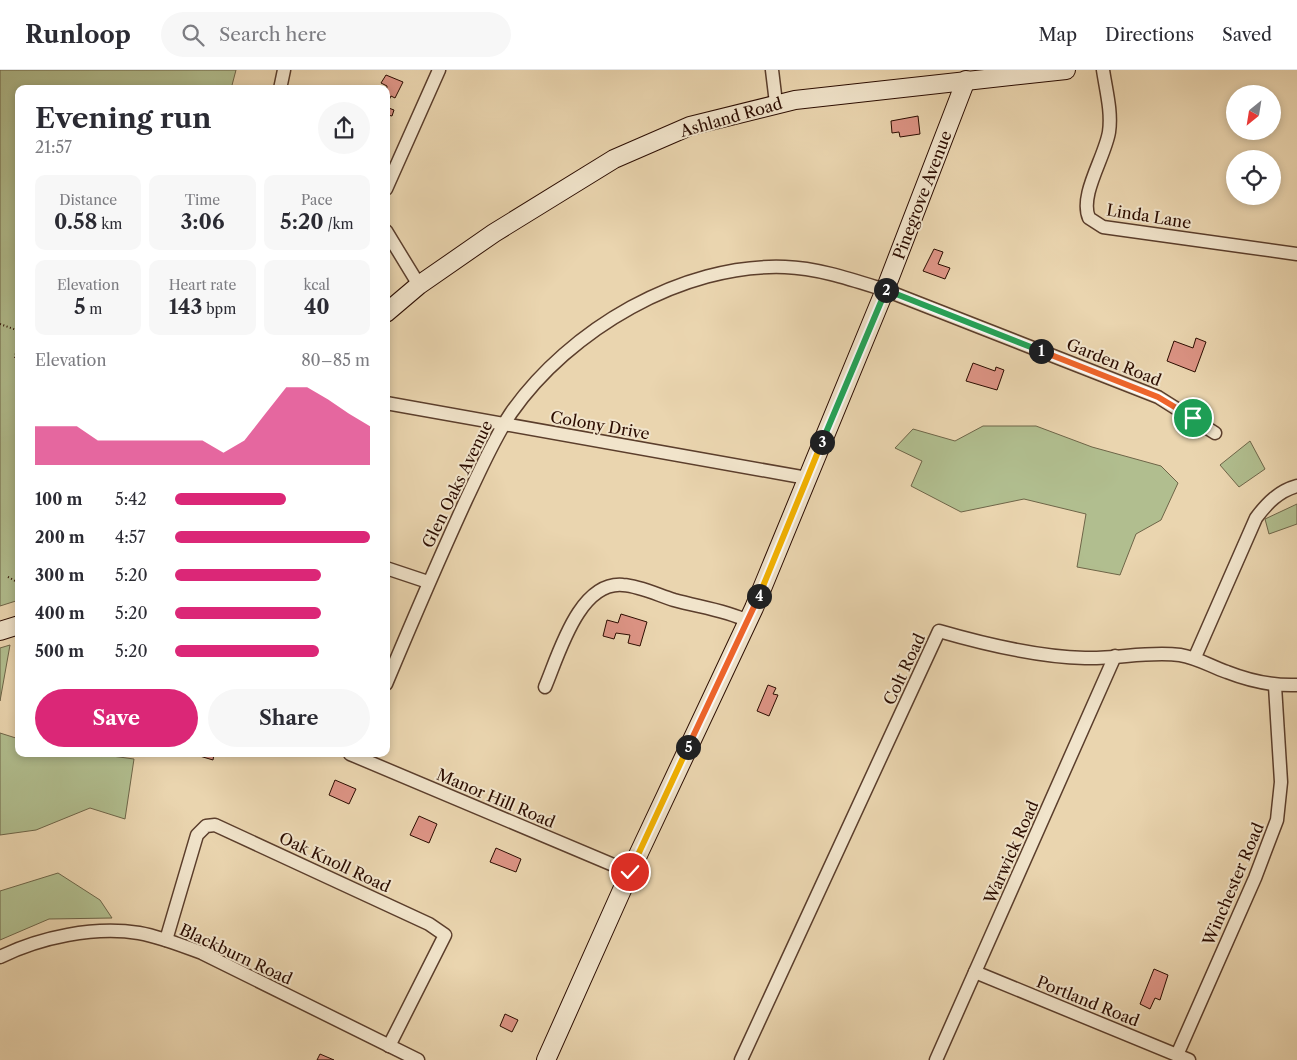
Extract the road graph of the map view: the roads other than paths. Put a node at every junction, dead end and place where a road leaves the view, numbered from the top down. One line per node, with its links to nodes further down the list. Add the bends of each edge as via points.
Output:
1 (284, 70): 7 (street)
2 (439, 70): 9 (street)
3 (772, 70): 8 (street)
4 (1066, 70): 6 (street, Ashland Road)
5 (1104, 70): 11 (street, Linda Lane, via 1109,129 1107,145 1086,205 1089,218 1102,227)
6 (968, 75): 8 (street, Ashland Road); 13 (street, Pinegrove Avenue)
7 (281, 85)
8 (776, 103): 12 (street, Ashland Road, via 690,126 614,159 494,233)
9 (390, 180)
10 (390, 238): 12 (street)
11 (1297, 254)
12 (419, 285): 14 (street, Ashland Road)
13 (885, 290): 16 (street, Glen Oaks Avenue, via 785,267 732,273 680,286 647,299 585,336 533,385); 17 (street, Garden Road, via 1158,397); 18 (street, Pinegrove Avenue)
14 (390, 310)
15 (390, 404): 16 (street, Colony Drive)
16 (504, 424): 18 (street, Colony Drive); 21 (street, Glen Oaks Avenue)
17 (1214, 433)
18 (807, 478): 22 (street, Pinegrove Avenue)
19 (1297, 486): 26 (street, via 1279,494 1256,518)
20 (390, 569): 21 (street)
21 (428, 582): 27 (street, Glen Oaks Avenue)
22 (748, 621): 30 (street, via 625,585 602,588 588,598 574,620); 32 (street, Pinegrove Avenue)
23 (15, 625): 24 (street)
24 (0, 631)
25 (1115, 656): 26 (street, Colt Road, via 1168,654); 35 (street, Warwick Road); 40 (street, Colt Road, via 1061,656 939,631)
26 (1195, 658): 29 (street, Colt Road, via 1226,672)
27 (390, 674)
28 (1297, 685): 29 (street, Colt Road)
29 (1275, 686): 37 (street, Winchester Road, via 1281,782 1278,820)
30 (545, 687)
31 (360, 757): 32 (street, Manor Hill Road)
32 (630, 872): 39 (street, Pinegrove Avenue)
33 (166, 940): 34 (street, Blackburn Road, via 140,933 105,931 42,941); 36 (street, Blackburn Road, via 202,953); 36 (street, Oak Knoll Road, via 197,835 206,826 216,825 429,924 445,935)
34 (0, 957)
35 (975, 972): 37 (street, Portland Road); 41 (street, Warwick Road)
36 (389, 1046): 38 (street, Blackburn Road)
37 (1183, 1058)
38 (418, 1060)
39 (546, 1060)
40 (742, 1060)
41 (936, 1060)

